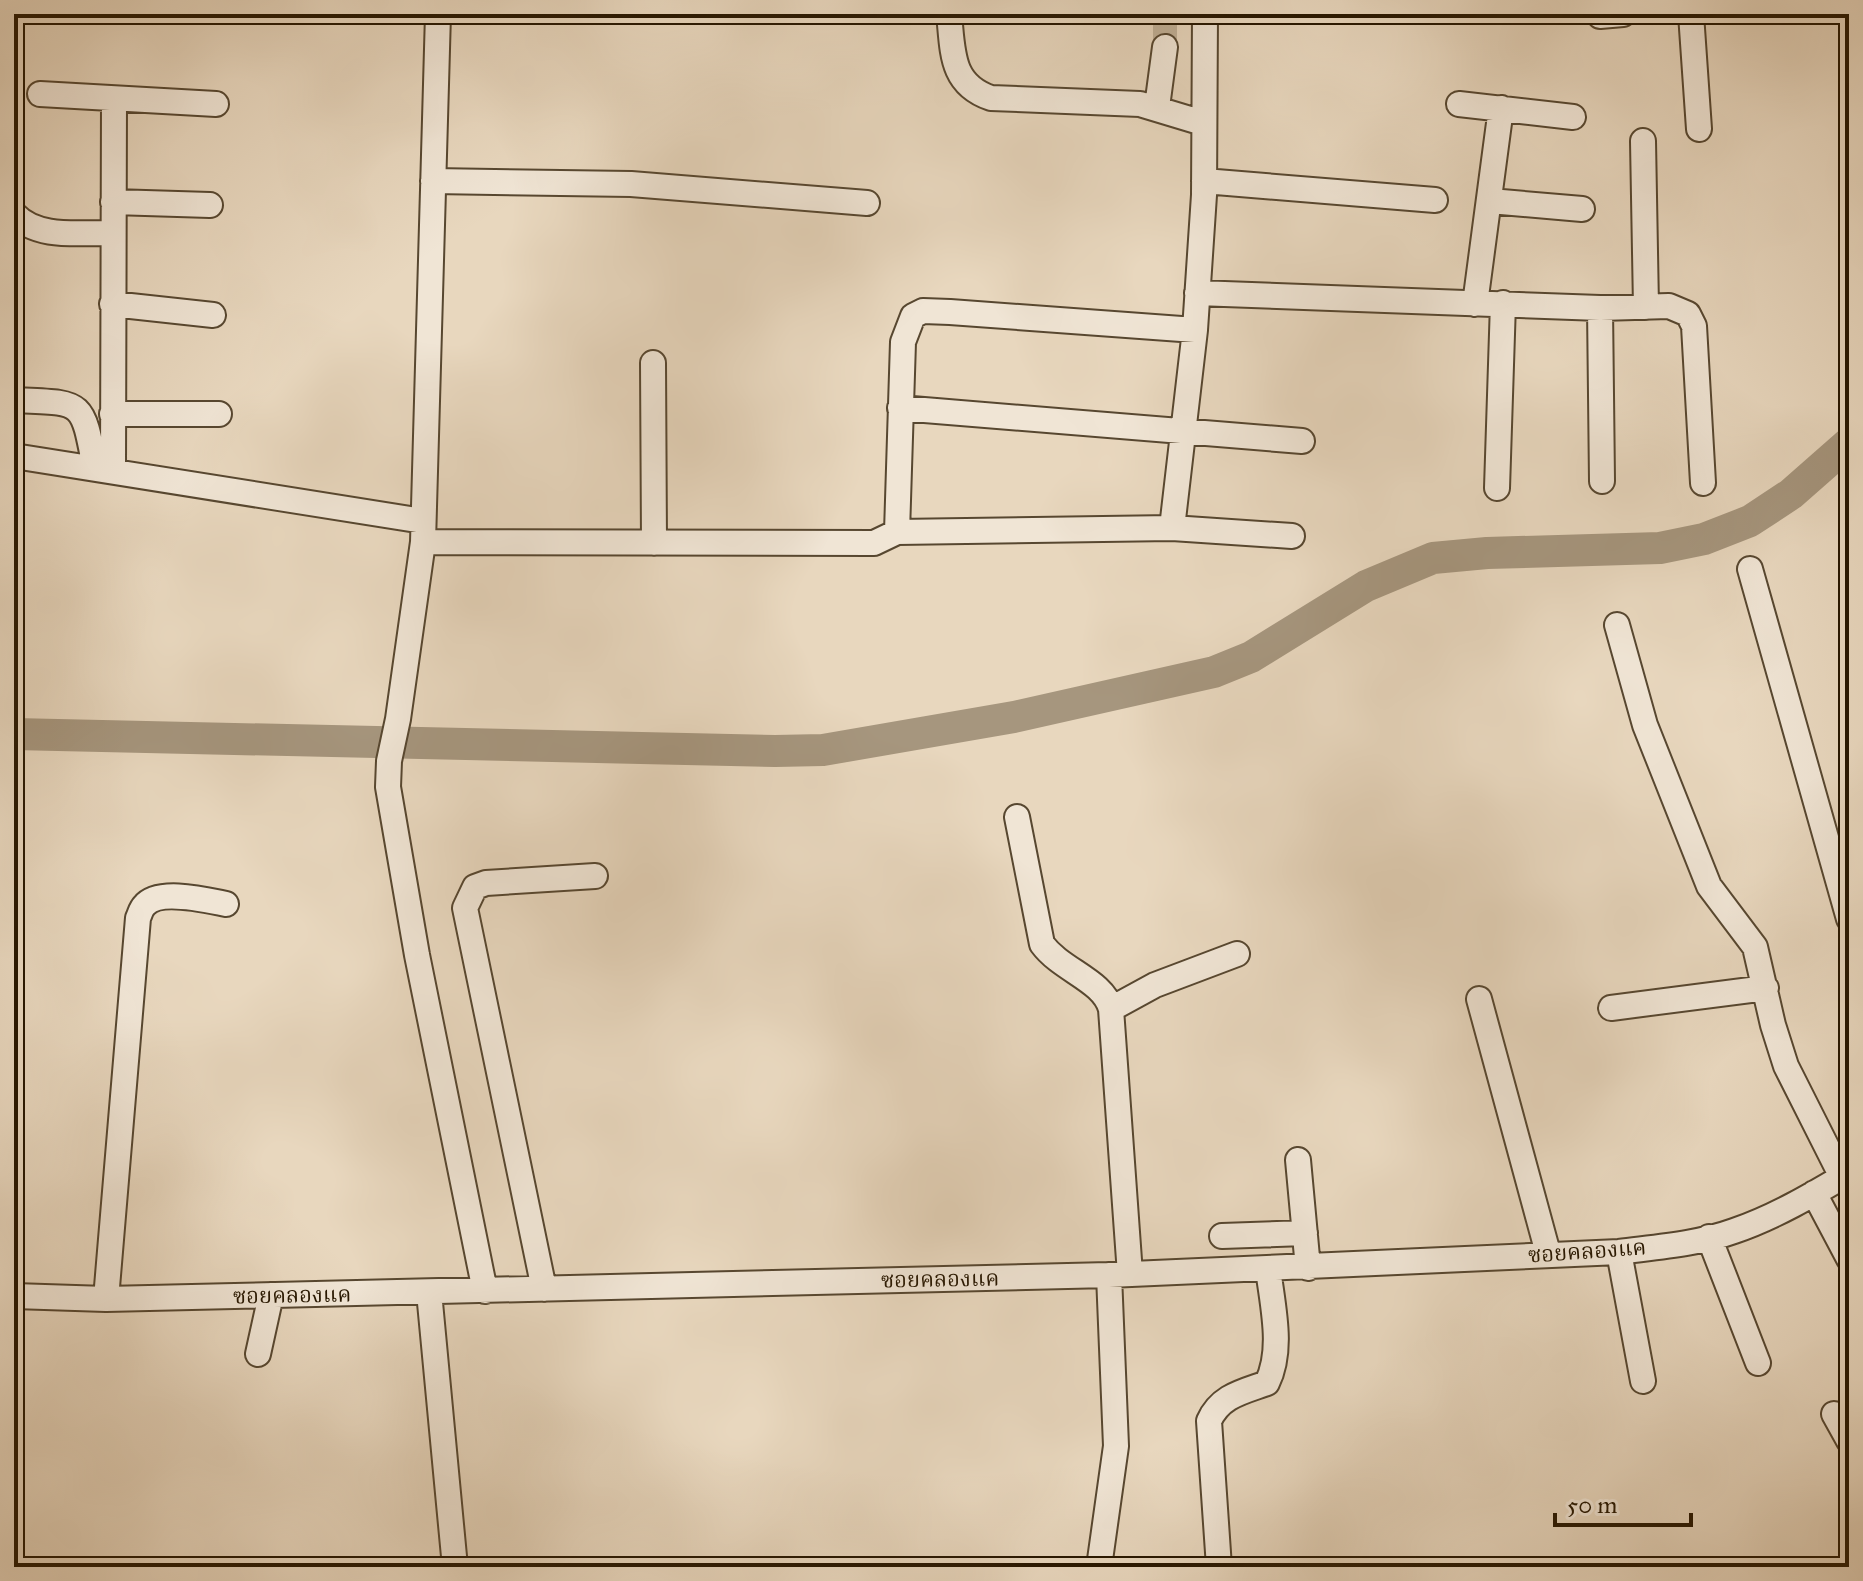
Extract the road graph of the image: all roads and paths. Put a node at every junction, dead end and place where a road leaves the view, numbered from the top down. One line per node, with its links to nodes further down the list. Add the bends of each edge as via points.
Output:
1 (438, 14): 16 (street)
2 (949, 14): 10 (street, via 955,63 974,93)
3 (1205, 14): 13 (street)
4 (1691, 14): 14 (street)
5 (1165, 47): 10 (street)
6 (40, 94): 7 (street)
7 (114, 99): 8 (street); 20 (street)
8 (216, 104)
9 (1459, 104): 11 (street)
10 (1157, 107): 13 (street)
11 (1501, 108): 12 (street); 19 (street)
12 (1573, 117)
13 (1203, 123): 17 (street)
14 (1699, 129)
15 (1643, 141): 30 (street)
16 (433, 181): 21 (street, via 631,184); 47 (street)
17 (1204, 181): 18 (street); 26 (street)
18 (1435, 200)
19 (1490, 201): 23 (street); 29 (street)
20 (113, 202): 22 (street); 25 (street)
21 (867, 203)
22 (210, 205)
23 (1582, 209)
24 (14, 214): 25 (street, via 34,229)
25 (113, 233): 28 (street)
26 (1197, 293): 29 (street); 33 (street)
27 (1503, 303): 29 (street); 31 (street); 45 (street)
28 (112, 304): 32 (street); 37 (street)
29 (1475, 304)
30 (1646, 307): 31 (street); 44 (street, via 1669,306 1688,314 1694,326)
31 (1600, 308): 43 (street)
32 (213, 315)
33 (1195, 330): 36 (street, via 923,311 913,316 903,342); 39 (street)
34 (653, 363): 50 (street)
35 (14, 400): 42 (street, via 60,402 78,409)
36 (900, 408): 39 (street); 48 (street)
37 (112, 414): 38 (street); 42 (street)
38 (219, 414)
39 (1185, 430): 40 (street); 46 (street)
40 (1302, 441)
41 (14, 456): 42 (street)
42 (104, 470): 47 (street)
43 (1602, 481)
44 (1703, 483)
45 (1497, 488)
46 (1172, 528): 48 (street); 49 (street)
47 (423, 531): 50 (street); 75 (street, via 389,761 390,804)
48 (897, 532): 50 (street, via 865,543)
49 (1292, 536)
50 (654, 543)
51 (1750, 569): 56 (street)
52 (1617, 625): 58 (street, via 1645,725 1709,886 1755,947)
53 (1017, 817): 61 (street, via 1042,944 1051,957 1104,993)
54 (595, 876): 74 (street, via 486,883 475,887 465,908)
55 (226, 904): 79 (street, via 159,898 145,904 138,918)
56 (1849, 919)
57 (1237, 954): 61 (street, via 1155,985)
58 (1766, 988): 60 (street); 63 (street, via 1786,1066)
59 (1479, 999): 69 (street)
60 (1611, 1008)
61 (1111, 1009): 73 (street)
62 (1298, 1160): 65 (street)
63 (1846, 1175): 64 (street, ซอยคลองแค)
64 (1814, 1193): 67 (street, ซอยคลองแค, via 1760,1221); 70 (street)
65 (1305, 1233): 66 (street); 72 (street)
66 (1222, 1236)
67 (1709, 1237): 68 (street, ซอยคลองแค); 81 (street)
68 (1619, 1252): 69 (street, ซอยคลองแค); 82 (street)
69 (1548, 1253): 72 (street, ซอยคลองแค)
70 (1849, 1259)
71 (1268, 1268): 72 (street, ซอยคลองแค); 73 (street, ซอยคลองแค); 87 (street, via 1274,1369 1267,1383 1215,1407 1209,1421)
72 (1308, 1268)
73 (1119, 1275): 74 (street, ซอยคลองแค); 86 (street, via 1116,1446)
74 (544, 1289): 75 (street, ซอยคลองแค)
75 (485, 1291): 76 (street, ซอยคลองแค)
76 (429, 1292): 77 (street, ซอยคลองแค); 85 (street)
77 (271, 1295): 79 (street, ซอยคลองแค); 80 (street)
78 (14, 1296): 79 (street, ซอยคลองแค)
79 (106, 1299)
80 (258, 1354)
81 (1758, 1363)
82 (1643, 1381)
83 (1834, 1414): 84 (street)
84 (1849, 1441)
85 (455, 1567)
86 (1099, 1567)
87 (1219, 1567)

